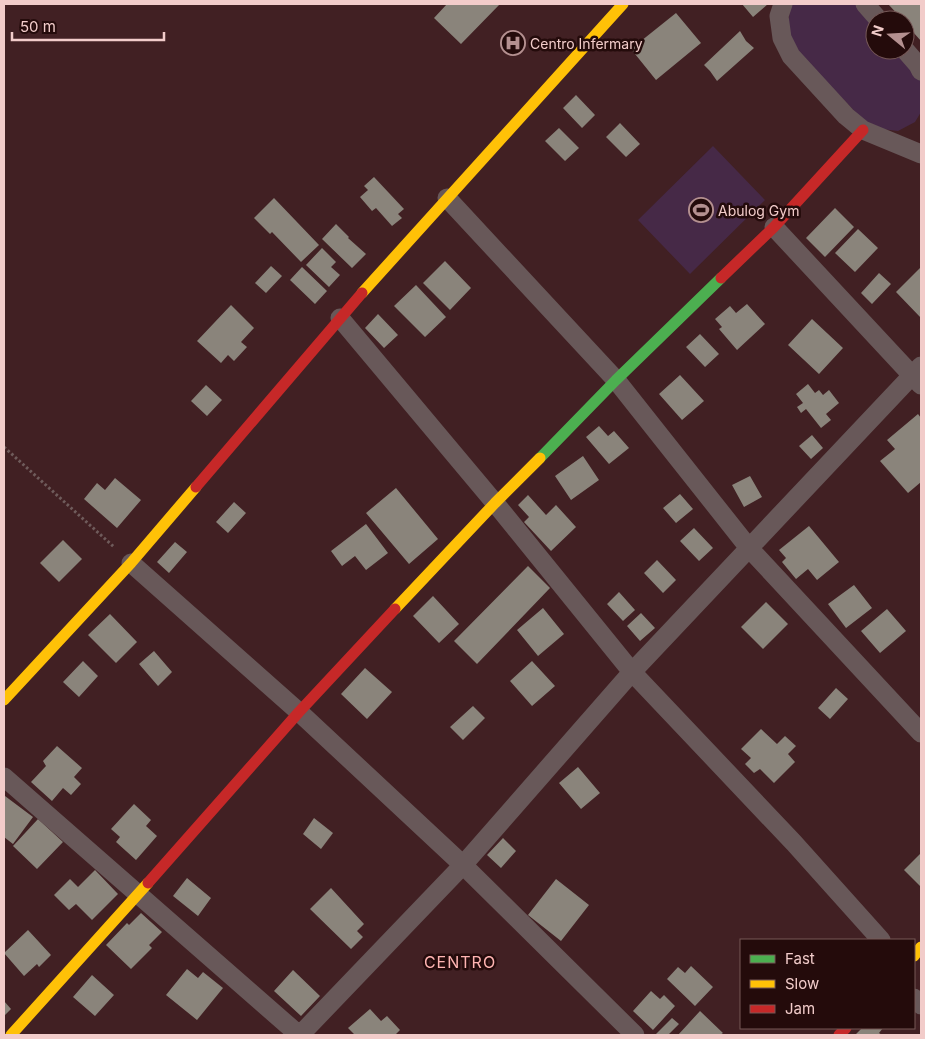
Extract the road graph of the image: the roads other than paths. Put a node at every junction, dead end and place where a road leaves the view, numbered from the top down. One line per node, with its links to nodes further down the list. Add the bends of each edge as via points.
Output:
1 (623, 4): 7 (street)
2 (783, 4): 5 (street, via 779,16 782,38 791,56 846,116)
3 (913, 60): 4 (street)
4 (921, 71)
5 (864, 130): 6 (street); 8 (street)
6 (921, 154)
7 (447, 198): 9 (street); 11 (street)
8 (774, 226): 10 (street); 11 (street)
9 (340, 318): 12 (street); 14 (street)
10 (918, 375): 13 (street)
11 (616, 380): 12 (street); 13 (street)
12 (495, 503): 15 (street); 17 (street)
13 (749, 548): 15 (street); 18 (street)
14 (131, 563): 16 (street); 17 (street)
15 (632, 672): 20 (street); 22 (street)
16 (4, 700)
17 (299, 712): 20 (street); 21 (street)
18 (921, 733)
19 (4, 777): 21 (street)
20 (462, 865): 24 (street); 25 (street)
21 (138, 895): 23 (street); 24 (street)
22 (879, 939)
23 (10, 1035)
24 (300, 1035)
25 (635, 1035)

